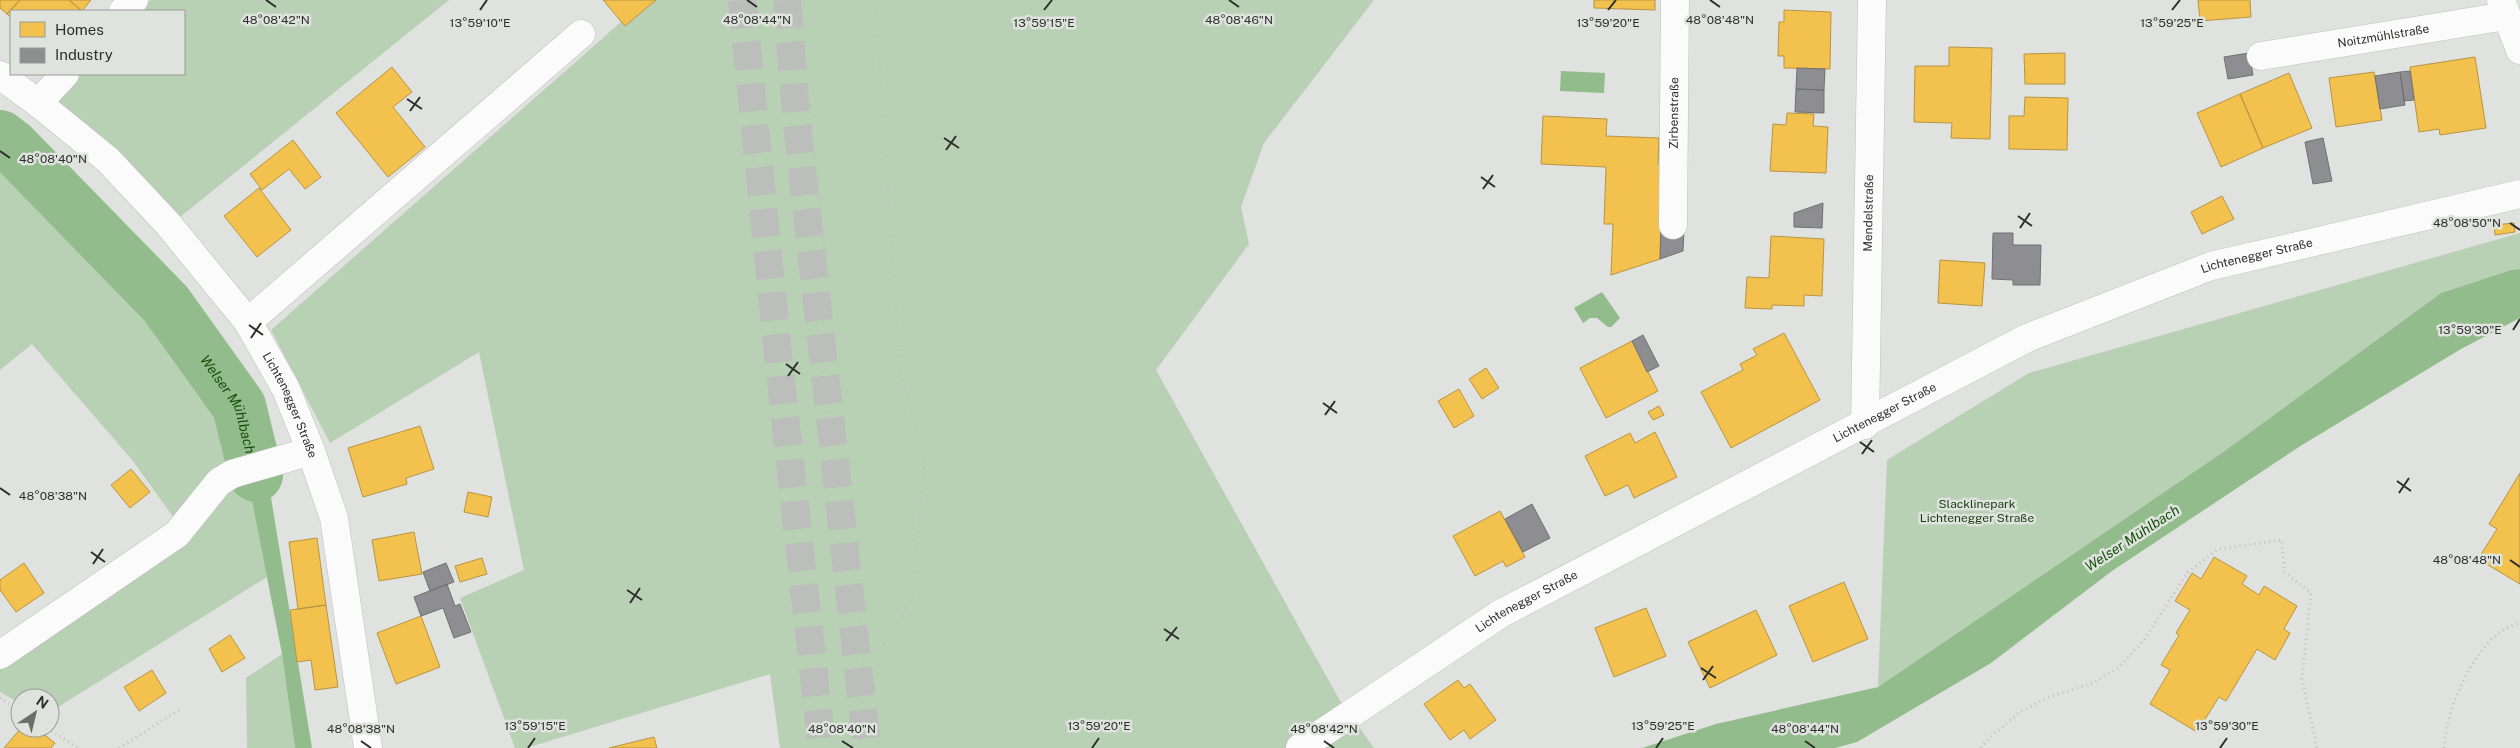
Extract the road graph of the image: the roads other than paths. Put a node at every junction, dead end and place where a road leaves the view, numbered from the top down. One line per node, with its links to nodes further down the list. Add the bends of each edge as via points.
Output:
1 (134, 0): 5 (street)
2 (1675, 0): 13 (street, Zirbenstraße)
3 (1872, 0): 15 (street, Mendelstraße)
4 (2504, 8): 7 (street, Noitzmühlstraße); 8 (street, Noitzmühlstraße)
5 (124, 10)
6 (580, 34): 14 (street)
7 (2520, 50)
8 (2260, 56)
9 (0, 75): 11 (street, Lichtenegger Straße)
10 (64, 75): 11 (street)
11 (38, 103): 14 (street, Lichtenegger Straße, via 108,160 168,224)
12 (2520, 194): 15 (street, Lichtenegger Straße, via 2211,266 2027,338)
13 (1673, 225)
14 (248, 322): 16 (street, Lichtenegger Straße, via 286,389)
15 (1865, 425): 19 (street, Lichtenegger Straße, via 1500,614)
16 (312, 451): 17 (street, via 232,474 219,482 177,534); 18 (street, Lichtenegger Straße, via 334,518)
17 (0, 655)
18 (368, 748)
19 (1300, 748)

